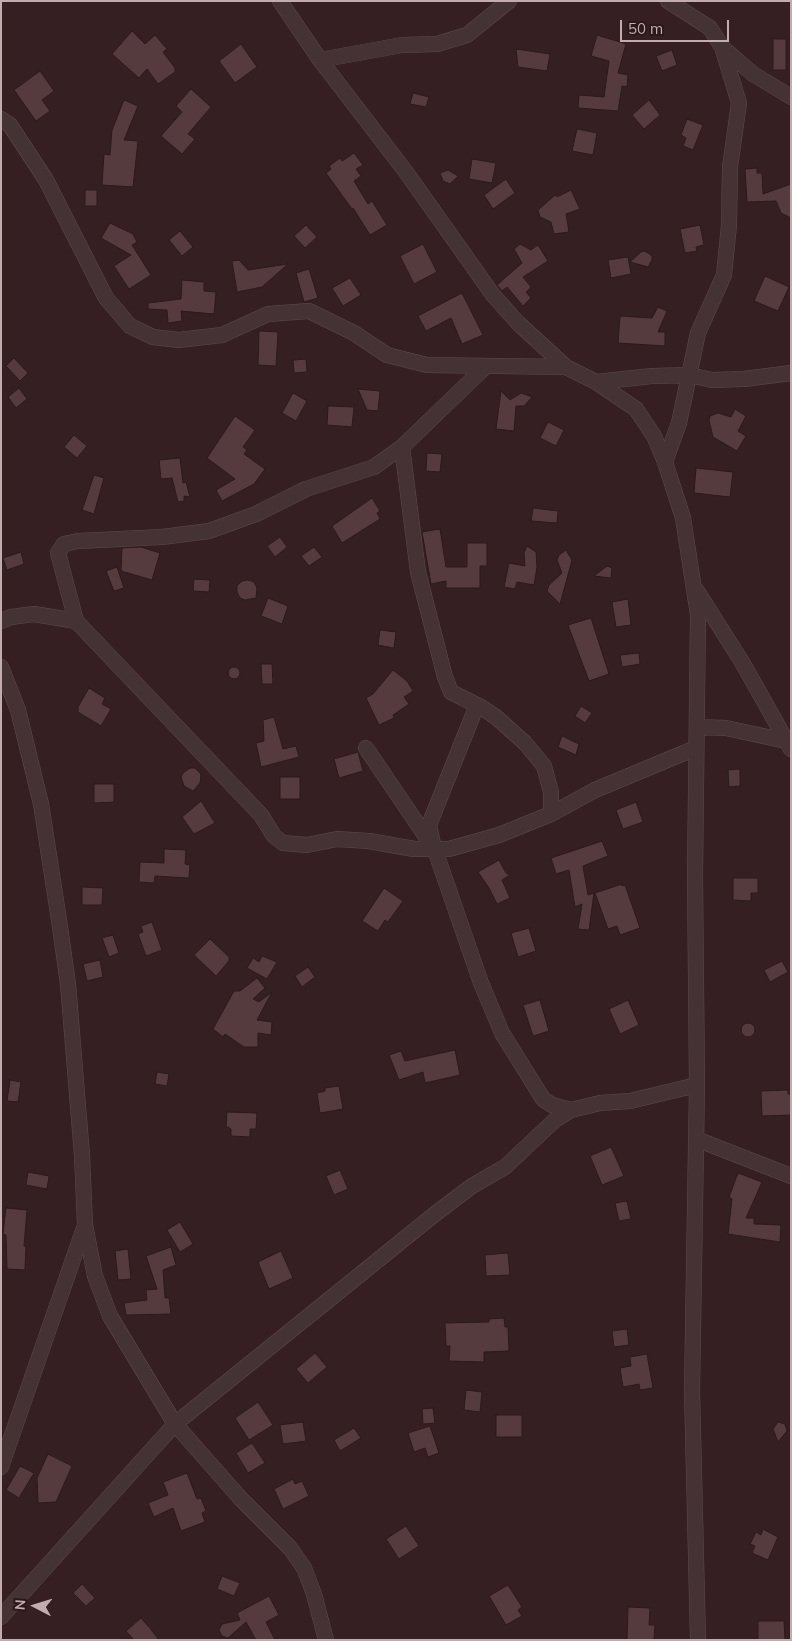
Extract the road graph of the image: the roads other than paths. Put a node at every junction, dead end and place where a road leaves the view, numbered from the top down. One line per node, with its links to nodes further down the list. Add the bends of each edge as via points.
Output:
1 (280, 1): 5 (street)
2 (509, 1): 5 (street, via 467,35 438,44 402,45)
3 (668, 1): 4 (street, via 710,28)
4 (722, 46): 6 (street, via 753,74); 11 (street, via 739,103 730,167 724,275 698,333)
5 (320, 60): 9 (street, via 406,172 493,295 518,324)
6 (791, 97)
7 (1, 118): 8 (street, via 10,125 46,180 106,298 130,326 153,336 179,340 222,336 268,314 309,311 354,333 387,355 427,365)
8 (485, 367): 9 (street); 13 (street)
9 (566, 367): 12 (street)
10 (791, 373): 11 (street, via 712,380)
11 (689, 375): 12 (street); 14 (street, via 679,423)
12 (596, 382): 14 (street, via 636,409 654,436)
13 (402, 447): 17 (street, via 374,467 306,489 256,514 209,531 64,544 58,553); 19 (street, via 418,572 445,677 451,692)
14 (665, 462): 15 (street, via 683,518)
15 (695, 589): 20 (street); 21 (street, via 742,662)
16 (1, 621): 17 (street, via 34,614)
17 (76, 621): 25 (street, via 261,815 274,836 284,843 307,845 337,839)
18 (1, 667): 30 (street, via 18,710 41,804 62,938 82,1154)
19 (477, 705): 24 (street, via 525,742 544,766 550,792); 25 (street, via 429,826)
20 (698, 728): 21 (street, via 726,728); 23 (street)
21 (788, 745)
22 (366, 748): 25 (street)
23 (696, 748): 24 (street, via 596,790); 26 (street)
24 (550, 814): 25 (street, via 499,835)
25 (435, 850): 27 (street, via 481,983 502,1033 543,1099)
26 (698, 1085): 27 (street, via 630,1101 600,1103); 28 (street)
27 (571, 1110): 31 (street, via 555,1120 505,1167 472,1186 435,1214)
28 (696, 1139): 29 (street); 35 (street, via 692,1390)
29 (791, 1176)
30 (85, 1225): 31 (street, via 95,1276 110,1316); 32 (street)
31 (175, 1424): 33 (street); 34 (street, via 241,1499 290,1548 304,1568)
32 (1, 1467)
33 (1, 1617)
34 (326, 1640)
35 (698, 1640)

